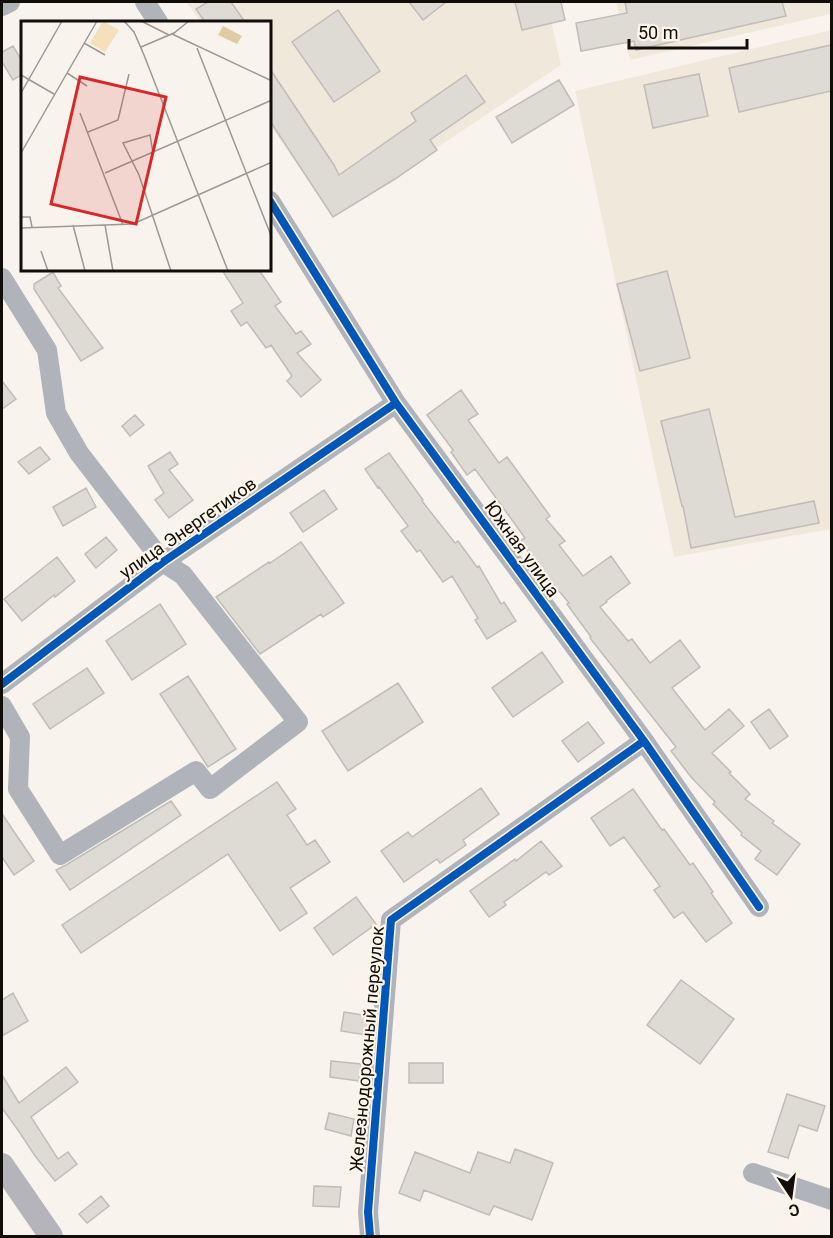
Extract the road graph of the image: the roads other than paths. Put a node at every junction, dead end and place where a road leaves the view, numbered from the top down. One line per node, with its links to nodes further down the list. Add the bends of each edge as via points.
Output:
1 (10, 2): 3 (street)
2 (145, 2): 4 (street)
3 (2, 6)
4 (157, 21)
5 (272, 204): 7 (street, Южная улица)
6 (2, 278): 8 (street, via 47,350 56,413 79,453)
7 (396, 403): 8 (street, улица Энергетиков); 11 (street, Южная улица)
8 (163, 562): 9 (street, улица Энергетиков); 10 (street, via 183,575 298,722 210,789 196,771 60,855 18,789 20,737)
9 (2, 684)
10 (2, 706)
11 (644, 741): 12 (street, Южная улица); 17 (street, Железнодорожный переулок, via 391,920 368,1212)
12 (759, 907)
13 (2, 1165): 16 (main road)
14 (753, 1173): 15 (street)
15 (831, 1200)
16 (51, 1236)
17 (370, 1236)

